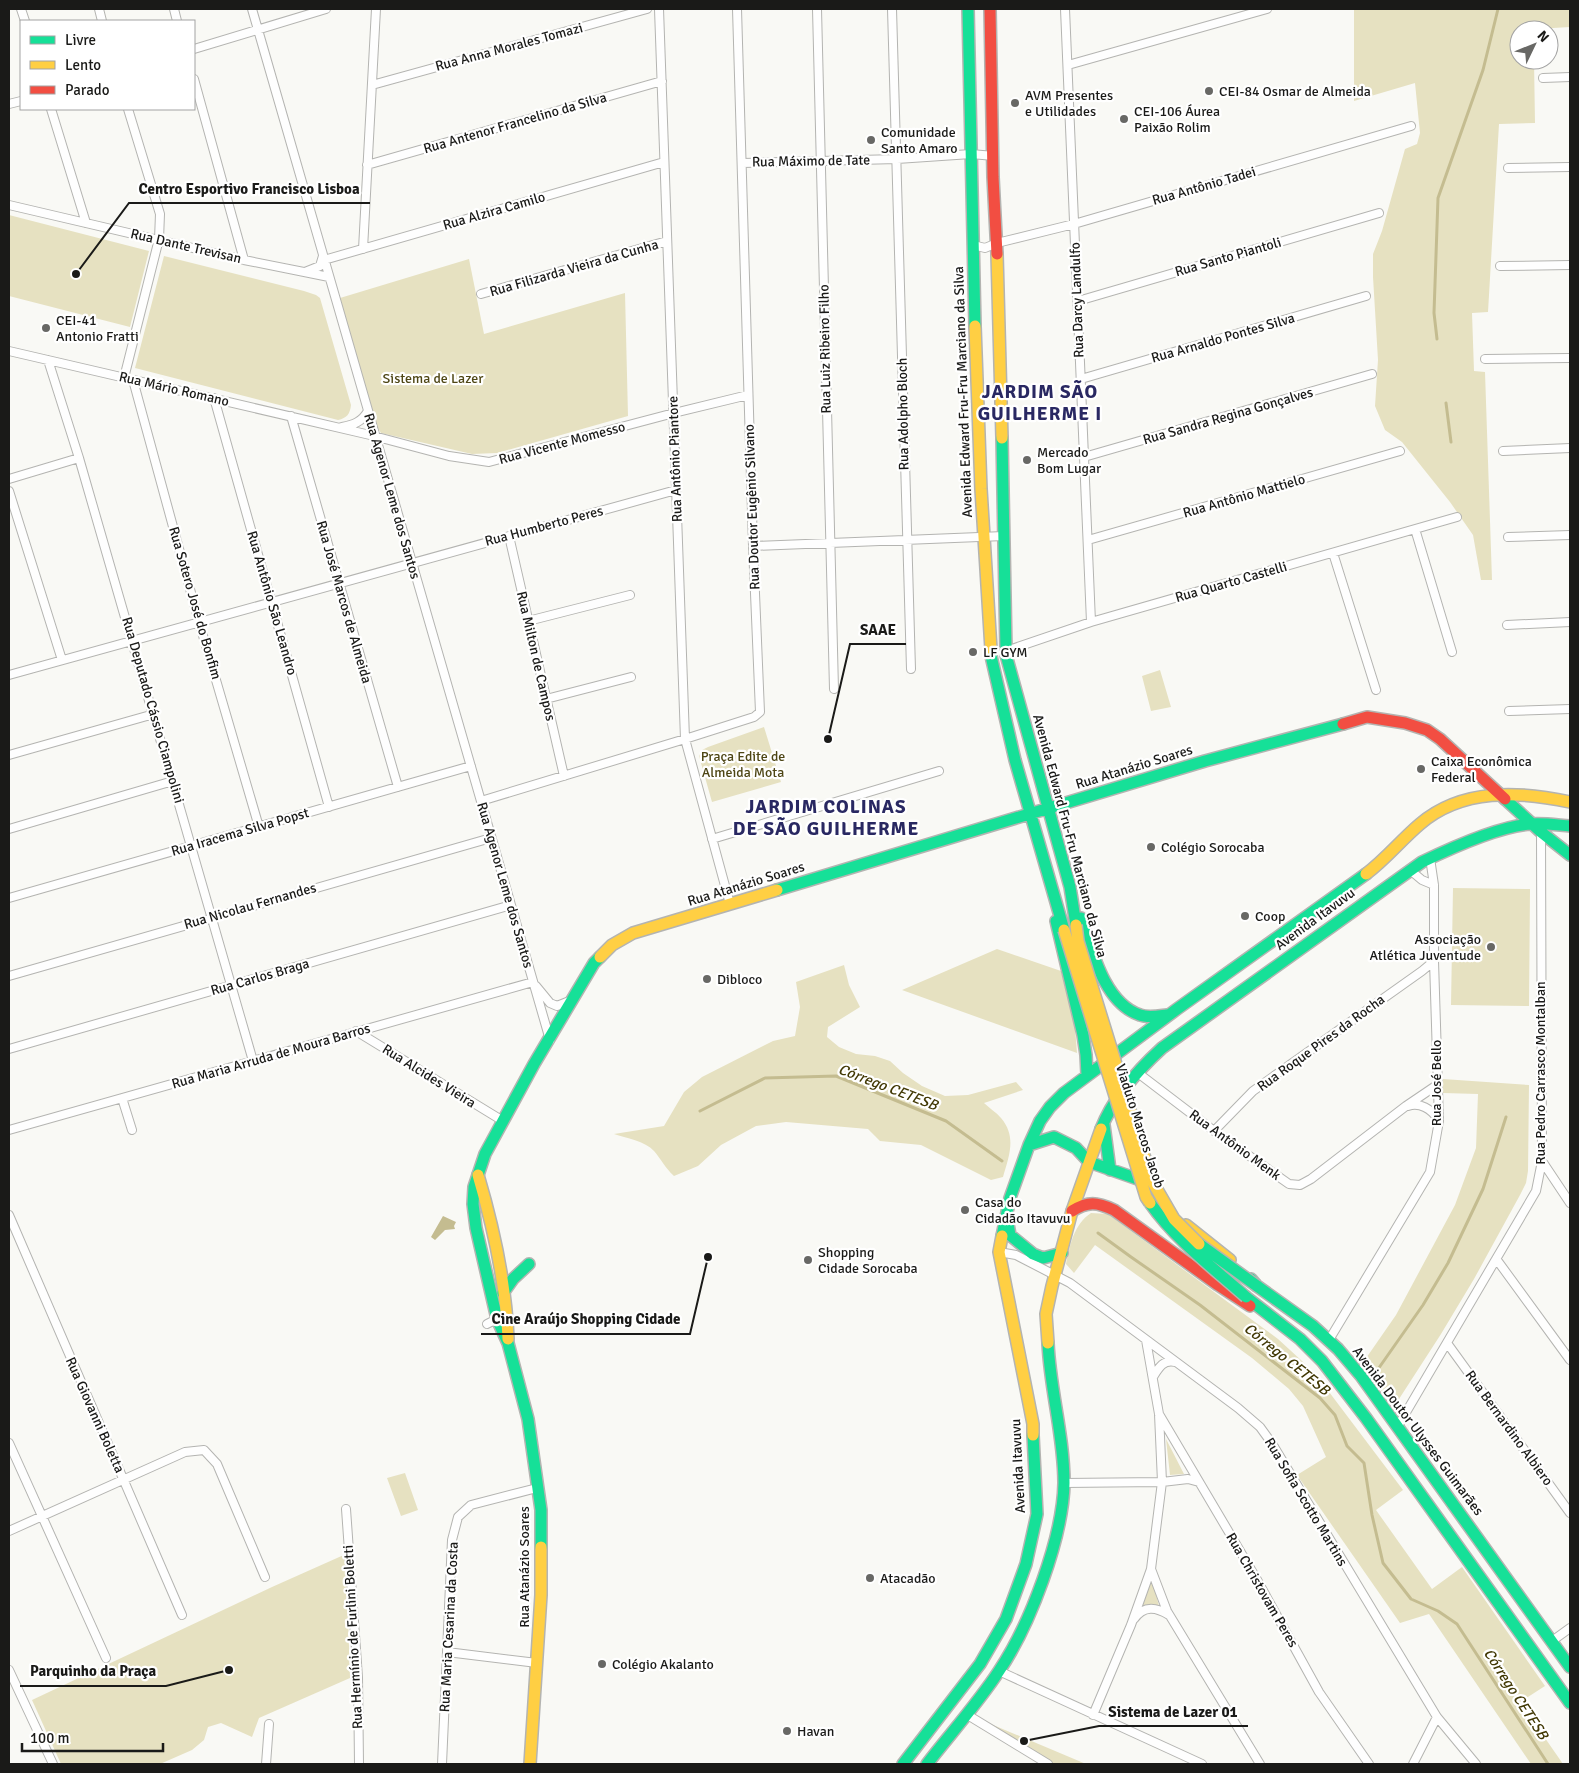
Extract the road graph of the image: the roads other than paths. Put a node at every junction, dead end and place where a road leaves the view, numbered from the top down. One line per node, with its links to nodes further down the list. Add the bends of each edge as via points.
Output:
1 (252, 9): 14 (street, Rua Agenor Leme dos Santos)
2 (326, 9): 14 (street)
3 (376, 9): 21 (street)
4 (647, 9): 13 (street, Rua Anna Morales Tomazi)
5 (659, 9): 19 (street, Rua Antônio Piantore)
6 (737, 9): 30 (street, Rua Doutor Eugênio Silvano)
7 (817, 9): 28 (street, Rua Luiz Ribeiro Filho)
8 (892, 9): 27 (street, Rua Adolpho Bloch)
9 (968, 9): 25 (main road, Avenida Edward Fru-Fru Marciano da Silva)
10 (990, 9): 26 (main road, Avenida Edward Fru-Fru Marciano da Silva)
11 (1065, 9): 16 (street, Rua Darcy Landulfo)
12 (1267, 9): 16 (street)
13 (634, 11): 21 (street, Rua Anna Morales Tomazi)
14 (258, 30): 15 (street); 43 (street, Rua Agenor Leme dos Santos)
15 (195, 49)
16 (1068, 65): 37 (street, Rua Darcy Landulfo)
17 (1570, 77): 18 (street)
18 (1543, 78)
19 (662, 81): 29 (street, Rua Antônio Piantore); 31 (street, Rua Antenor Francelino da Silva)
20 (195, 83): 44 (street)
21 (372, 85): 31 (street)
22 (51, 110): 36 (street)
23 (128, 110): 38 (street, via 160,214)
24 (1411, 126): 37 (street, Rua Antônio Tadei)
25 (971, 154): 26 (street); 27 (street, Rua Máximo de Tate); 41 (main road, Avenida Edward Fru-Fru Marciano da Silva)
26 (994, 156): 40 (main road, Avenida Edward Fru-Fru Marciano da Silva)
27 (897, 159): 28 (street, Rua Máximo de Tate); 82 (street, Rua Adolpho Bloch)
28 (820, 161): 30 (street, Rua Máximo de Tate); 84 (street, Rua Luiz Ribeiro Filho)
29 (664, 162): 39 (street, Rua Antônio Piantore); 42 (street, Rua Alzira Camilo)
30 (742, 163): 60 (street, Rua Doutor Eugênio Silvano)
31 (367, 166): 42 (street)
32 (1570, 167): 33 (street)
33 (1508, 168)
34 (9, 205): 36 (street, Rua Dante Trevisan)
35 (1379, 214): 51 (street, Rua Santo Piantoli)
36 (86, 223): 38 (street, Rua Dante Trevisan)
37 (1074, 224): 40 (street, Rua Antônio Tadei); 51 (street, Rua Darcy Landulfo)
38 (159, 239): 44 (street, Rua Dante Trevisan); 57 (street)
39 (667, 241): 49 (street, Rua Filizarda Vieira da Cunha); 63 (street, Rua Antônio Piantore)
40 (996, 243): 41 (street, via 985,248); 78 (main road, Avenida Edward Fru-Fru Marciano da Silva)
41 (973, 245): 81 (main road, Avenida Edward Fru-Fru Marciano da Silva)
42 (363, 249): 43 (street, Rua Alzira Camilo)
43 (324, 257): 47 (street, via 320,266); 48 (street, Rua Agenor Leme dos Santos)
44 (244, 260): 47 (street, Rua Dante Trevisan)
45 (1570, 265): 46 (street)
46 (1500, 266)
47 (305, 272): 48 (street, Rua Dante Trevisan)
48 (330, 278): 62 (street, Rua Agenor Leme dos Santos)
49 (481, 294)
50 (1366, 296): 58 (street, Rua Arnaldo Pontes Silva)
51 (1078, 301): 58 (street, Rua Darcy Landulfo)
52 (9, 351): 55 (street, Rua Mário Romano)
53 (1570, 358): 54 (street)
54 (1485, 359)
55 (48, 360): 57 (street, Rua Mário Romano); 71 (street, Rua Deputado Cássio Ciampolini)
56 (1372, 374): 70 (street, Rua Sandra Regina Gonçalves)
57 (124, 378): 59 (street, Rua Mário Romano)
58 (1081, 379): 70 (street, Rua Darcy Landulfo)
59 (133, 380): 61 (street, Rua Mário Romano); 92 (street, Rua Sotero José do Bonfim)
60 (748, 395): 63 (street, Rua Vicente Momesso); 85 (street, Rua Doutor Eugênio Silvano)
61 (214, 398): 64 (street, Rua Mário Romano); 90 (street, Rua Antônio São Leandro)
62 (368, 411): 65 (street, via 357,423); 66 (street, Rua Agenor Leme dos Santos)
63 (674, 413): 66 (street, Rua Vicente Momesso, via 489,462 449,456); 73 (street, Rua Antônio Piantore)
64 (291, 416): 65 (street, Rua Mário Romano); 88 (street, Rua José Marcos de Almeida)
65 (340, 428): 66 (street, Rua Mário Romano)
66 (375, 436): 87 (street, Rua Agenor Leme dos Santos)
67 (1570, 448): 69 (street)
68 (1400, 451): 83 (street, Rua Antônio Mattielo)
69 (1503, 451)
70 (1084, 457): 83 (street, Rua Darcy Landulfo)
71 (79, 458): 72 (street); 96 (street, Rua Deputado Cássio Ciampolini)
72 (9, 479)
73 (676, 490): 77 (street, Rua Humberto Peres); 110 (street, Rua Antônio Piantore)
74 (9, 491): 100 (street)
75 (1457, 517): 76 (street, Rua Quarto Castelli)
76 (1415, 529): 86 (street, Rua Quarto Castelli); 99 (street)
77 (509, 536): 87 (street, Rua Humberto Peres); 91 (street, Rua Milton de Campos)
78 (1004, 536): 81 (street); 98 (main road, Avenida Edward Fru-Fru Marciano da Silva)
79 (1570, 536): 80 (street)
80 (1508, 537)
81 (982, 538): 82 (street); 97 (main road, Avenida Edward Fru-Fru Marciano da Silva)
82 (906, 540): 84 (street); 101 (street, Rua Adolpho Bloch)
83 (1088, 540): 93 (street, Rua Darcy Landulfo)
84 (830, 543): 85 (street); 104 (street, Rua Luiz Ribeiro Filho)
85 (753, 546): 110 (street, Rua Doutor Eugênio Silvano, via 760,712 754,717)
86 (1334, 553): 93 (street, Rua Quarto Castelli); 105 (street)
87 (412, 563): 88 (street, Rua Humberto Peres); 112 (street, Rua Agenor Leme dos Santos)
88 (339, 583): 90 (street, Rua Humberto Peres); 116 (street, Rua José Marcos de Almeida)
89 (630, 595): 91 (street)
90 (272, 602): 92 (street, Rua Humberto Peres); 120 (street, Rua Antônio São Leandro)
91 (528, 621): 106 (street, Rua Milton de Campos)
92 (200, 622): 96 (street, Rua Humberto Peres); 124 (street, Rua Sotero José do Bonfim)
93 (1091, 622): 98 (street, Rua Quarto Castelli)
94 (1570, 622): 95 (street)
95 (1507, 625)
96 (133, 640): 100 (street, Rua Humberto Peres); 109 (street, Rua Deputado Cássio Ciampolini)
97 (991, 652): 98 (main road, via 998,644 1003,645); 122 (main road, Avenida Edward Fru-Fru Marciano da Silva)
98 (1006, 652): 121 (main road, Avenida Edward Fru-Fru Marciano da Silva)
99 (1452, 652)
100 (62, 660): 102 (street, Rua Humberto Peres)
101 (911, 669)
102 (9, 674)
103 (631, 677): 106 (street)
104 (834, 689)
105 (1376, 690)
106 (546, 699): 114 (street, Rua Milton de Campos)
107 (1570, 709): 108 (street)
108 (1509, 711)
109 (154, 714): 111 (street); 115 (street, Rua Deputado Cássio Ciampolini)
110 (685, 740): 114 (street, Rua Doutor Eugênio Silvano); 128 (street, Rua Antônio Piantore)
111 (9, 755)
112 (471, 766): 116 (street, Rua Iracema Silva Popst); 118 (street, Rua Agenor Leme dos Santos)
113 (939, 771): 128 (street)
114 (564, 776): 118 (street, Rua Doutor Eugênio Silvano)
115 (173, 781): 126 (street); 129 (street, Rua Deputado Cássio Ciampolini)
116 (398, 787): 120 (street, Rua Iracema Silva Popst)
117 (1500, 795): 119 (main road, Avenida Itavuvu, via 1538,795); 121 (main road, Rua Atanázio Soares, via 1427,730 1367,717 1205,761); 125 (main road, Rua Atanázio Soares); 147 (main road, Avenida Itavuvu, via 1486,795 1431,816 1416,826 1373,869)
118 (481, 801): 127 (street, Rua Agenor Leme dos Santos)
119 (1570, 802)
120 (329, 807): 124 (street, Rua Iracema Silva Popst)
121 (1049, 809): 122 (main road, Rua Atanázio Soares); 134 (main road, Avenida Edward Fru-Fru Marciano da Silva)
122 (1030, 814): 136 (main road, Rua Atanázio Soares); 137 (main road, Avenida Edward Fru-Fru Marciano da Silva)
123 (1570, 826): 125 (main road, Avenida Itavuvu)
124 (259, 827): 129 (street, Rua Iracema Silva Popst)
125 (1536, 828): 130 (main road, Rua Atanázio Soares); 131 (main road, Avenida Itavuvu, via 1510,827); 167 (street, Rua Pedro Carrasco Montalban)
126 (9, 829)
127 (491, 838): 138 (street, Rua Agenor Leme dos Santos); 139 (street, Rua Nicolau Fernandes)
128 (712, 839): 136 (street, Rua Antônio Piantore)
129 (192, 846): 135 (street, Rua Iracema Silva Popst); 139 (street, Rua Deputado Cássio Ciampolini)
130 (1570, 855)
131 (1430, 858): 132 (main road, Avenida Itavuvu); 133 (street, Rua José Bello)
132 (1410, 870): 133 (street); 153 (main road, Avenida Itavuvu, via 1162,1048)
133 (1434, 886): 142 (street, Rua José Bello)
134 (1070, 887): 140 (main road, Avenida Edward Fru-Fru Marciano da Silva); 147 (main road, via 1101,974 1114,994 1127,1008 1140,1014 1153,1017)
135 (9, 898)
136 (730, 904): 146 (main road, Rua Atanázio Soares, via 633,933 612,945 594,963)
137 (1057, 904): 141 (main road, Avenida Edward Fru-Fru Marciano da Silva); 154 (main road, via 1055,916 1083,1036)
138 (511, 905): 144 (street, Rua Agenor Leme dos Santos); 145 (street, Rua Carlos Braga)
139 (212, 917): 143 (street, Rua Nicolau Fernandes); 145 (street, Rua Deputado Cássio Ciampolini)
140 (1076, 925): 151 (main road, Avenida Edward Fru-Fru Marciano da Silva); 184 (main road, Viaduto Marcos Jacob, bridge, via 1152,1181 1174,1219 1200,1245)
141 (1064, 930): 186 (main road, Viaduto Marcos Jacob, bridge, via 1146,1197 1163,1221 1190,1248)
142 (1434, 960): 155 (street, Rua José Bello); 164 (street, Rua Roque Pires da Rocha, via 1253,1091)
143 (9, 976)
144 (533, 982): 146 (street, Rua Agenor Leme dos Santos, via 550,1003 557,1006); 148 (street, Rua Maria Arruda de Moura Barros); 149 (street, Rua Agenor Leme dos Santos)
145 (232, 985): 150 (street, Rua Carlos Braga); 152 (street, Rua Deputado Cássio Ciampolini)
146 (572, 1000): 149 (main road, Rua Atanázio Soares)
147 (1169, 1014): 151 (main road, Avenida Itavuvu)
148 (356, 1031): 152 (street, Rua Maria Arruda de Moura Barros); 159 (street, Rua Alcides Vieira)
149 (550, 1040): 159 (main road, Rua Atanázio Soares)
150 (9, 1049)
151 (1117, 1052): 154 (main road, Avenida Itavuvu); 157 (main road, Avenida Itavuvu, via 1120,1071)
152 (253, 1061): 156 (street, Rua Maria Arruda de Moura Barros)
153 (1138, 1073): 157 (main road, Avenida Itavuvu); 164 (street, Rua Antônio Menk)
154 (1087, 1076): 165 (main road, Avenida Itavuvu, via 1050,1107)
155 (1437, 1085): 158 (street, Rua Antônio Menk); 160 (street, Rua José Bello)
156 (122, 1098): 162 (street, Rua Maria Arruda de Moura Barros); 163 (street)
157 (1113, 1106): 161 (main road, Avenida Itavuvu)
158 (1406, 1106): 160 (street, via 1422,1106 1432,1111); 164 (street, Rua Antônio Menk, via 1300,1185 1289,1184)
159 (503, 1121): 170 (main road, Rua Atanázio Soares)
160 (1439, 1121): 188 (street, Rua José Bello, via 1430,1172)
161 (1104, 1122): 168 (main road, Avenida Itavuvu); 169 (main road)
162 (9, 1130)
163 (132, 1130)
164 (1214, 1131)
165 (1029, 1145): 166 (main road, via 1054,1138); 175 (main road, Avenida Itavuvu)
166 (1076, 1148): 168 (main road); 171 (main road, via 1081,1160)
167 (1542, 1161): 172 (street); 180 (street, Rua Pedro Carrasco Montalban, via 1536,1191)
168 (1089, 1162): 169 (main road, Avenida Doutor Ulysses Guimarães); 171 (main road, Avenida Itavuvu)
169 (1110, 1170): 184 (main road, Avenida Doutor Ulysses Guimarães, via 1150,1184 1184,1224)
170 (478, 1175): 177 (main road, Rua Atanázio Soares, via 473,1197); 181 (main road, Rua Atanázio Soares)
171 (1081, 1184): 173 (main road, Avenida Itavuvu)
172 (1570, 1202)
173 (1072, 1211): 179 (main road, Avenida Itavuvu); 186 (main road, via 1086,1202 1101,1203 1114,1210 1218,1286)
174 (9, 1215): 176 (street, Rua Giovanni Boletta)
175 (1007, 1215): 178 (main road, Avenida Itavuvu); 179 (main road, via 1010,1236 1019,1245 1042,1258)
176 (10, 1226): 197 (street, Rua Giovanni Boletta)
177 (480, 1244): 181 (main road, via 488,1258); 189 (main road, Rua Atanázio Soares, via 492,1322)
178 (999, 1252): 183 (street, via 1016,1255); 218 (main road, Avenida Itavuvu, via 1033,1424 1037,1514 1026,1564 1006,1619)
179 (1062, 1253): 183 (main road, Avenida Itavuvu)
180 (1497, 1260): 190 (street, Rua Pedro Carrasco Montalban); 191 (street)
181 (499, 1263): 185 (main road, Rua Atanázio Soares)
182 (529, 1264): 185 (main road)
183 (1055, 1275): 187 (street, Rua Sofia Scotto Martins); 200 (main road, Avenida Itavuvu, via 1046,1323 1049,1372 1060,1418)
184 (1257, 1286): 188 (main road, Avenida Doutor Ulysses Guimarães)
185 (504, 1293): 189 (main road, Rua Atanázio Soares)
186 (1300, 1339): 220 (main road, via 1322,1361 1361,1411)
187 (1146, 1340): 192 (street, Rua Sofia Scotto Martins); 193 (street)
188 (1329, 1340): 195 (main road, Avenida Doutor Ulysses Guimarães)
189 (508, 1343): 201 (main road, Rua Atanázio Soares, via 528,1419)
190 (1448, 1343): 195 (street, Rua Pedro Carrasco Montalban); 203 (street, Rua Bernardino Albiero)
191 (1570, 1360)
192 (1176, 1362): 193 (street, via 1164,1363); 223 (street, Rua Sofia Scotto Martins, via 1260,1427)
193 (1153, 1377): 194 (street)
194 (1158, 1414): 198 (street); 199 (street, Rua Christovam Peres)
195 (1398, 1426): 212 (main road, Avenida Doutor Ulysses Guimarães)
196 (9, 1443): 204 (street)
197 (123, 1479): 204 (street); 207 (street, via 185,1452 204,1450 217,1464); 208 (street, Rua Giovanni Boletta)
198 (1162, 1482): 199 (street, via 1188,1479); 200 (street); 206 (street)
199 (1199, 1482): 237 (street, Rua Christovam Peres, via 1319,1692)
200 (1064, 1483): 219 (main road, Avenida Itavuvu, via 1059,1524 1046,1570 1024,1627)
201 (538, 1488): 213 (street, Rua Maria Cesarina da Costa, via 471,1505 458,1517 452,1540); 215 (main road, Rua Atanázio Soares, via 542,1562)
202 (346, 1509): 229 (street, Rua Hermínio de Furlini Boletti, via 358,1677)
203 (1570, 1513)
204 (42, 1516): 205 (street); 214 (street)
205 (9, 1531)
206 (1151, 1569): 209 (street); 210 (street)
207 (265, 1577)
208 (182, 1615)
209 (1170, 1616): 210 (street, via 1159,1609 1145,1609); 225 (street)
210 (1131, 1625): 222 (street)
211 (1570, 1628): 212 (street)
212 (1552, 1641): 216 (main road, Avenida Doutor Ulysses Guimarães)
213 (447, 1652): 215 (street); 230 (street, Rua Maria Cesarina da Costa)
214 (106, 1658)
215 (537, 1662): 231 (main road, Rua Atanázio Soares)
216 (1570, 1666)
217 (9, 1670): 227 (street)
218 (975, 1670): 219 (main road); 226 (main road, Avenida Itavuvu)
219 (999, 1671): 221 (main road, Avenida Itavuvu); 222 (street)
220 (1570, 1703)
221 (966, 1714): 232 (main road, Avenida Itavuvu); 233 (street)
222 (1093, 1714): 234 (street)
223 (1437, 1716): 238 (street); 239 (street, Rua Sofia Scotto Martins)
224 (270, 1724): 228 (street)
225 (1254, 1753): 235 (street); 236 (street)
226 (906, 1762)
227 (53, 1764)
228 (266, 1764)
229 (359, 1764)
230 (442, 1764)
231 (530, 1764)
232 (927, 1764)
233 (1048, 1764)
234 (1202, 1764)
235 (1254, 1764)
236 (1260, 1764)
237 (1369, 1764)
238 (1413, 1764)
239 (1476, 1764)

